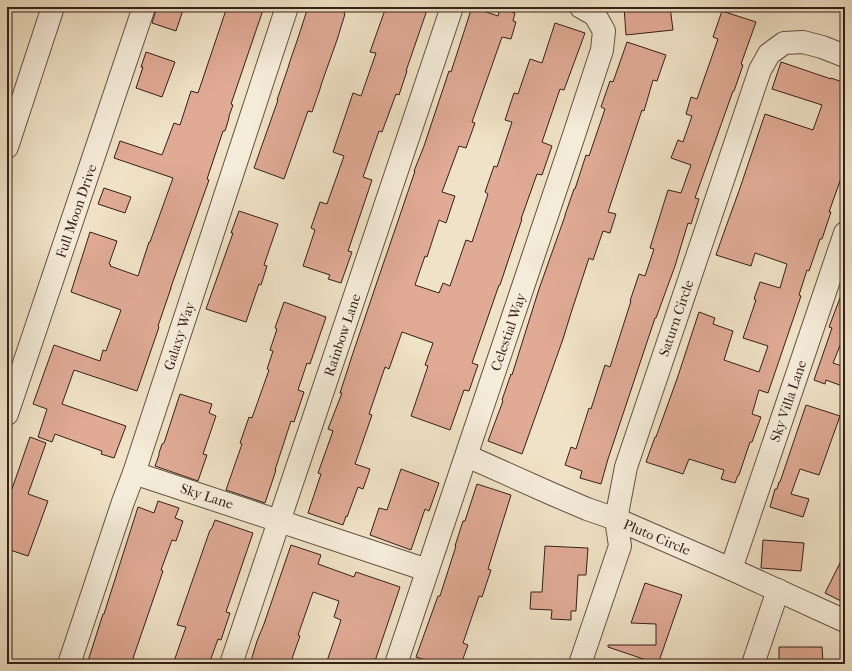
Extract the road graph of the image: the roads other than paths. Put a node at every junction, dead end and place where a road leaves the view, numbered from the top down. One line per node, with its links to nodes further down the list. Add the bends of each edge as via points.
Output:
1 (54, 7): 7 (street)
2 (144, 7): 9 (street, Full Moon Drive, via 42,311)
3 (287, 7): 12 (street, Galaxy Way)
4 (452, 7): 14 (street, Rainbow Lane)
5 (581, 7): 11 (street, Celestial Way, via 595,15 604,31 602,50)
6 (845, 56): 13 (street, Saturn Circle, via 803,42 784,43 769,54 760,70 626,467)
7 (7, 147)
8 (845, 233): 15 (street, Sky Villa Lane)
9 (15, 363): 10 (street, Full Moon Drive)
10 (7, 414)
11 (467, 456): 13 (street, Pluto Circle, via 587,509); 16 (street, Celestial Way)
12 (134, 473): 14 (street, Sky Lane); 19 (street, Galaxy Way)
13 (616, 519): 15 (street, Pluto Circle); 22 (street, Saturn Circle, via 620,546)
14 (280, 520): 16 (street, Sky Lane); 20 (street, Rainbow Lane)
15 (731, 569): 17 (street, Pluto Circle)
16 (427, 570): 21 (street, Celestial Way)
17 (778, 590): 18 (street, Pluto Circle); 23 (street)
18 (845, 621)
19 (69, 664)
20 (231, 664)
21 (396, 664)
22 (580, 664)
23 (753, 664)

